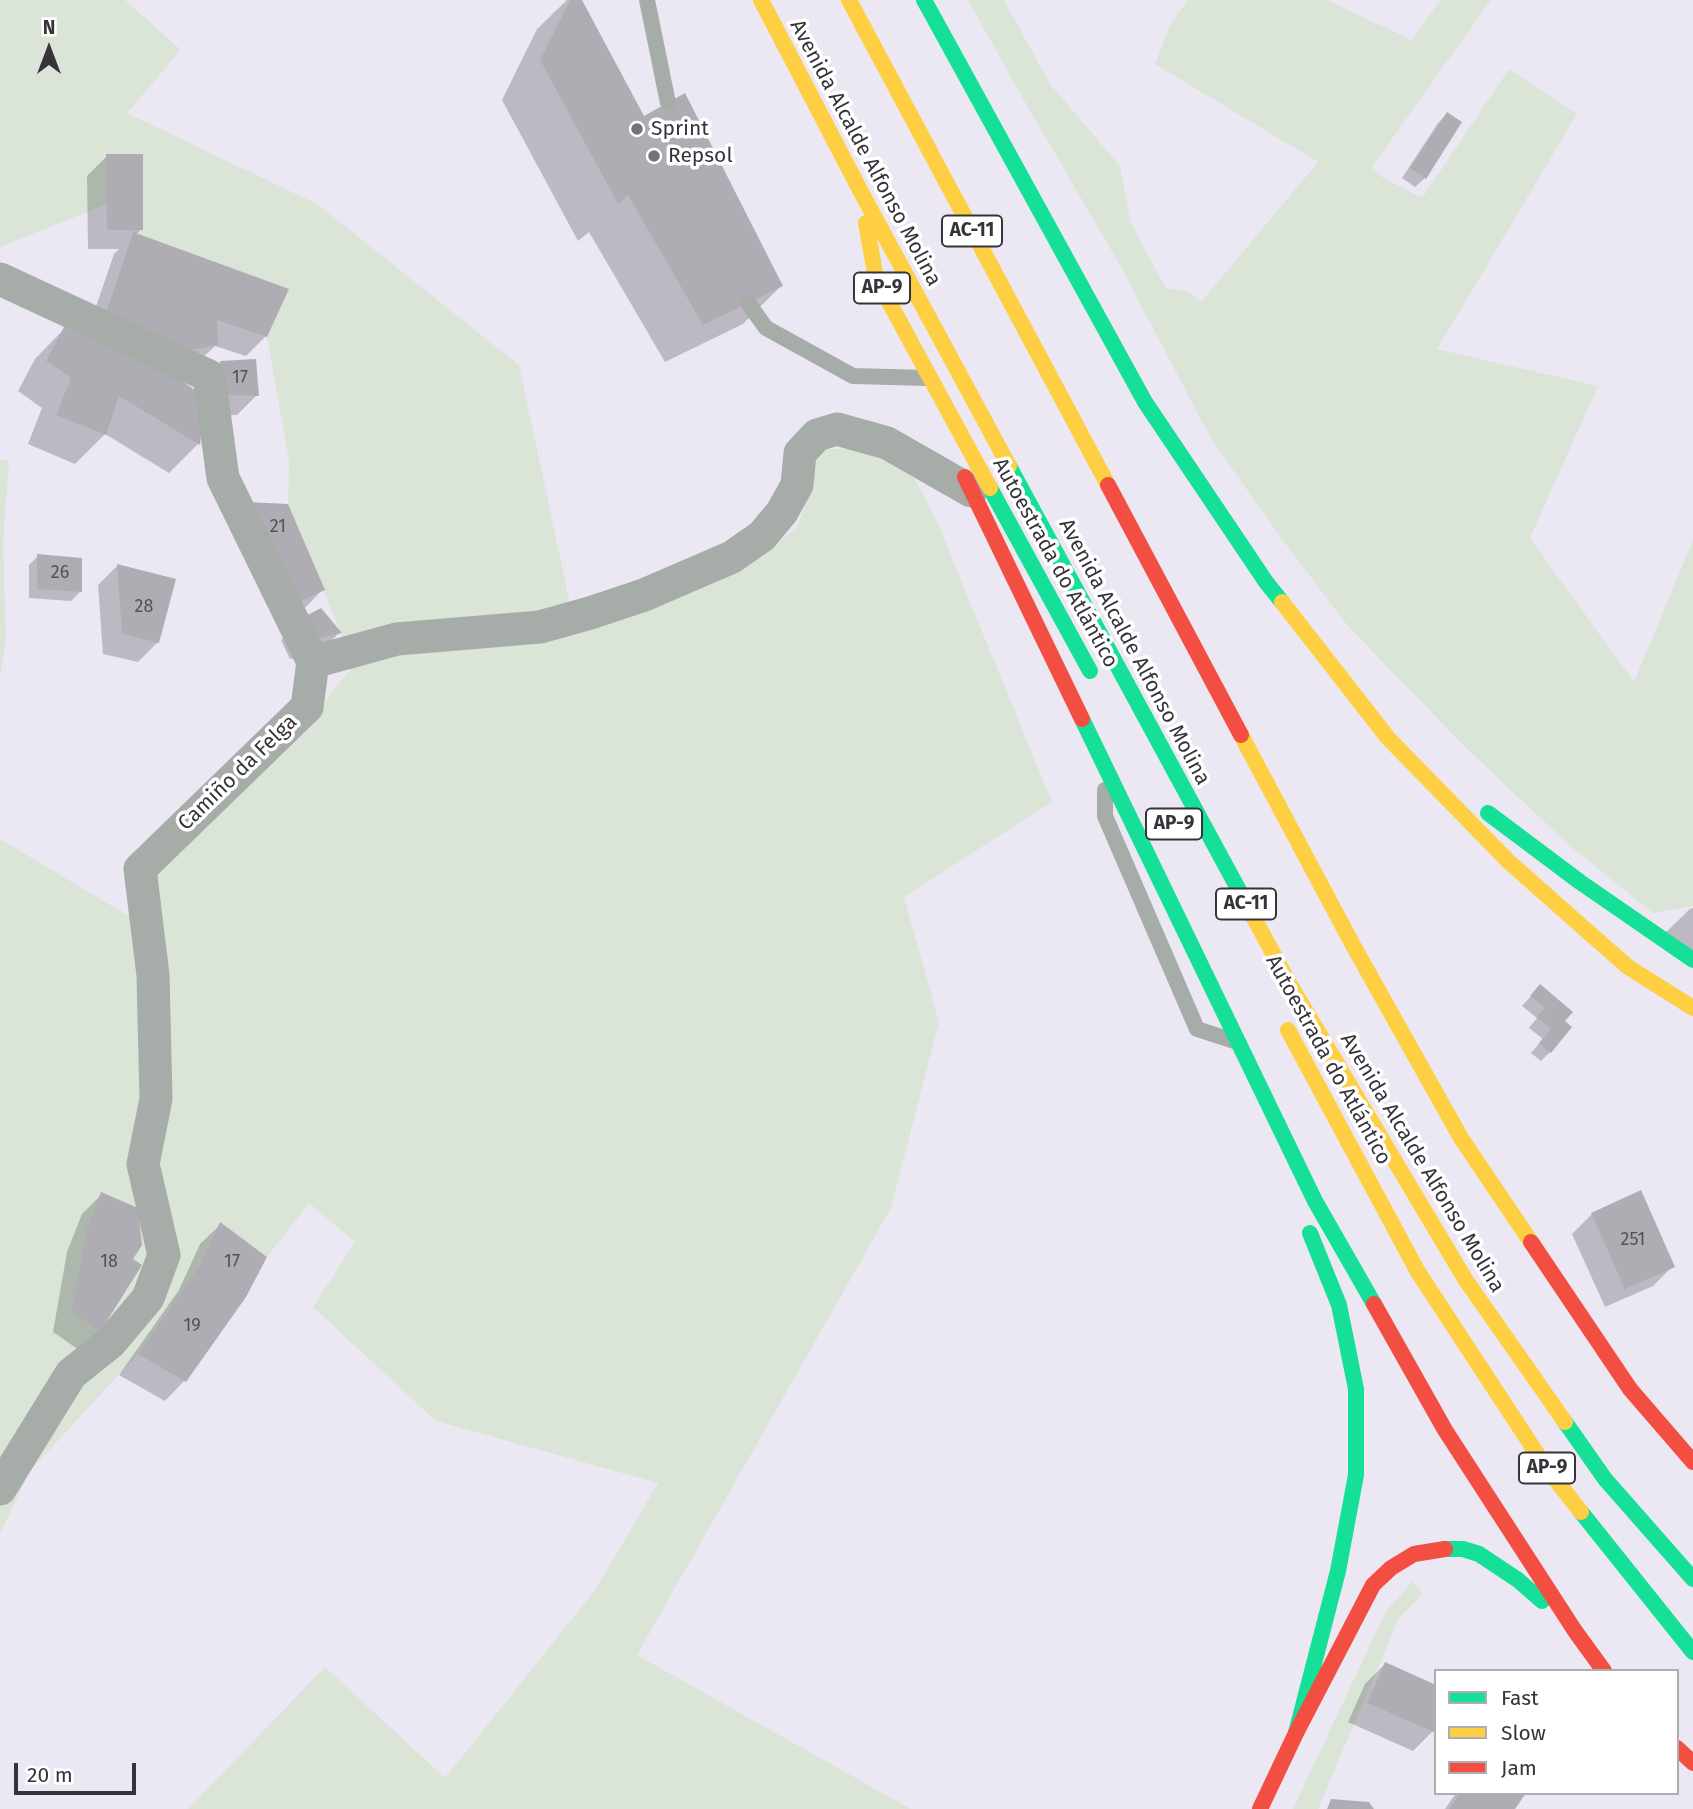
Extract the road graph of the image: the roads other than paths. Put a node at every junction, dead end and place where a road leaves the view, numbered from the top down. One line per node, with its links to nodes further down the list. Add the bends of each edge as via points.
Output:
1 (647, 0): 5 (lane)
2 (761, 0): 6 (main road, Avenida Alcalde Alfonso Molina / AC-11)
3 (849, 0): 21 (main road, AC-11, via 1354,947 1461,1138 1630,1389)
4 (925, 0): 13 (main road, via 1145,402 1266,582)
5 (668, 103)
6 (860, 190): 9 (main road, Autoestrada do Atlántico / AP-9, via 876,278); 23 (main road, Avenida Alcalde Alfonso Molina / AC-11, via 1289,983 1458,1267 1605,1479)
7 (0, 279): 11 (street, via 209,376 223,478)
8 (748, 303): 9 (lane, via 766,328 853,376)
9 (929, 378): 10 (main road); 12 (main road, Autoestrada do Atlántico / AP-9)
10 (971, 491): 11 (street, via 887,443 837,429 817,435 800,453 797,485 782,512 762,536 732,557 644,594 540,627 397,639); 14 (main road)
11 (313, 662): 22 (street, Camiño da Felga, via 307,707 140,869 153,975 156,1099 143,1164 164,1255 148,1298 111,1342 71,1374)
12 (1097, 683)
13 (1388, 738): 15 (main road); 16 (main road, via 1509,862 1588,932 1628,967)
14 (1105, 767): 18 (main road); 18 (lane, via 1105,816 1197,1029)
15 (1693, 960)
16 (1693, 1008)
17 (1278, 1012): 25 (main road, Autoestrada do Atlántico / AP-9, via 1448,1317 1545,1466)
18 (1238, 1042): 19 (main road, via 1255,1112); 24 (main road, via 1315,1200 1431,1406)
19 (1294, 1194)
20 (1304, 1219): 27 (main road, via 1339,1305 1356,1389 1356,1475 1338,1571)
21 (1693, 1462)
22 (0, 1489)
23 (1693, 1579)
24 (1575, 1631): 26 (main road); 27 (main road, via 1518,1580 1479,1554 1439,1549 1415,1554 1373,1585)
25 (1693, 1651)
26 (1603, 1669)
27 (1296, 1733): 30 (main road)
28 (1679, 1750): 29 (main road)
29 (1693, 1763)
30 (1260, 1809)

